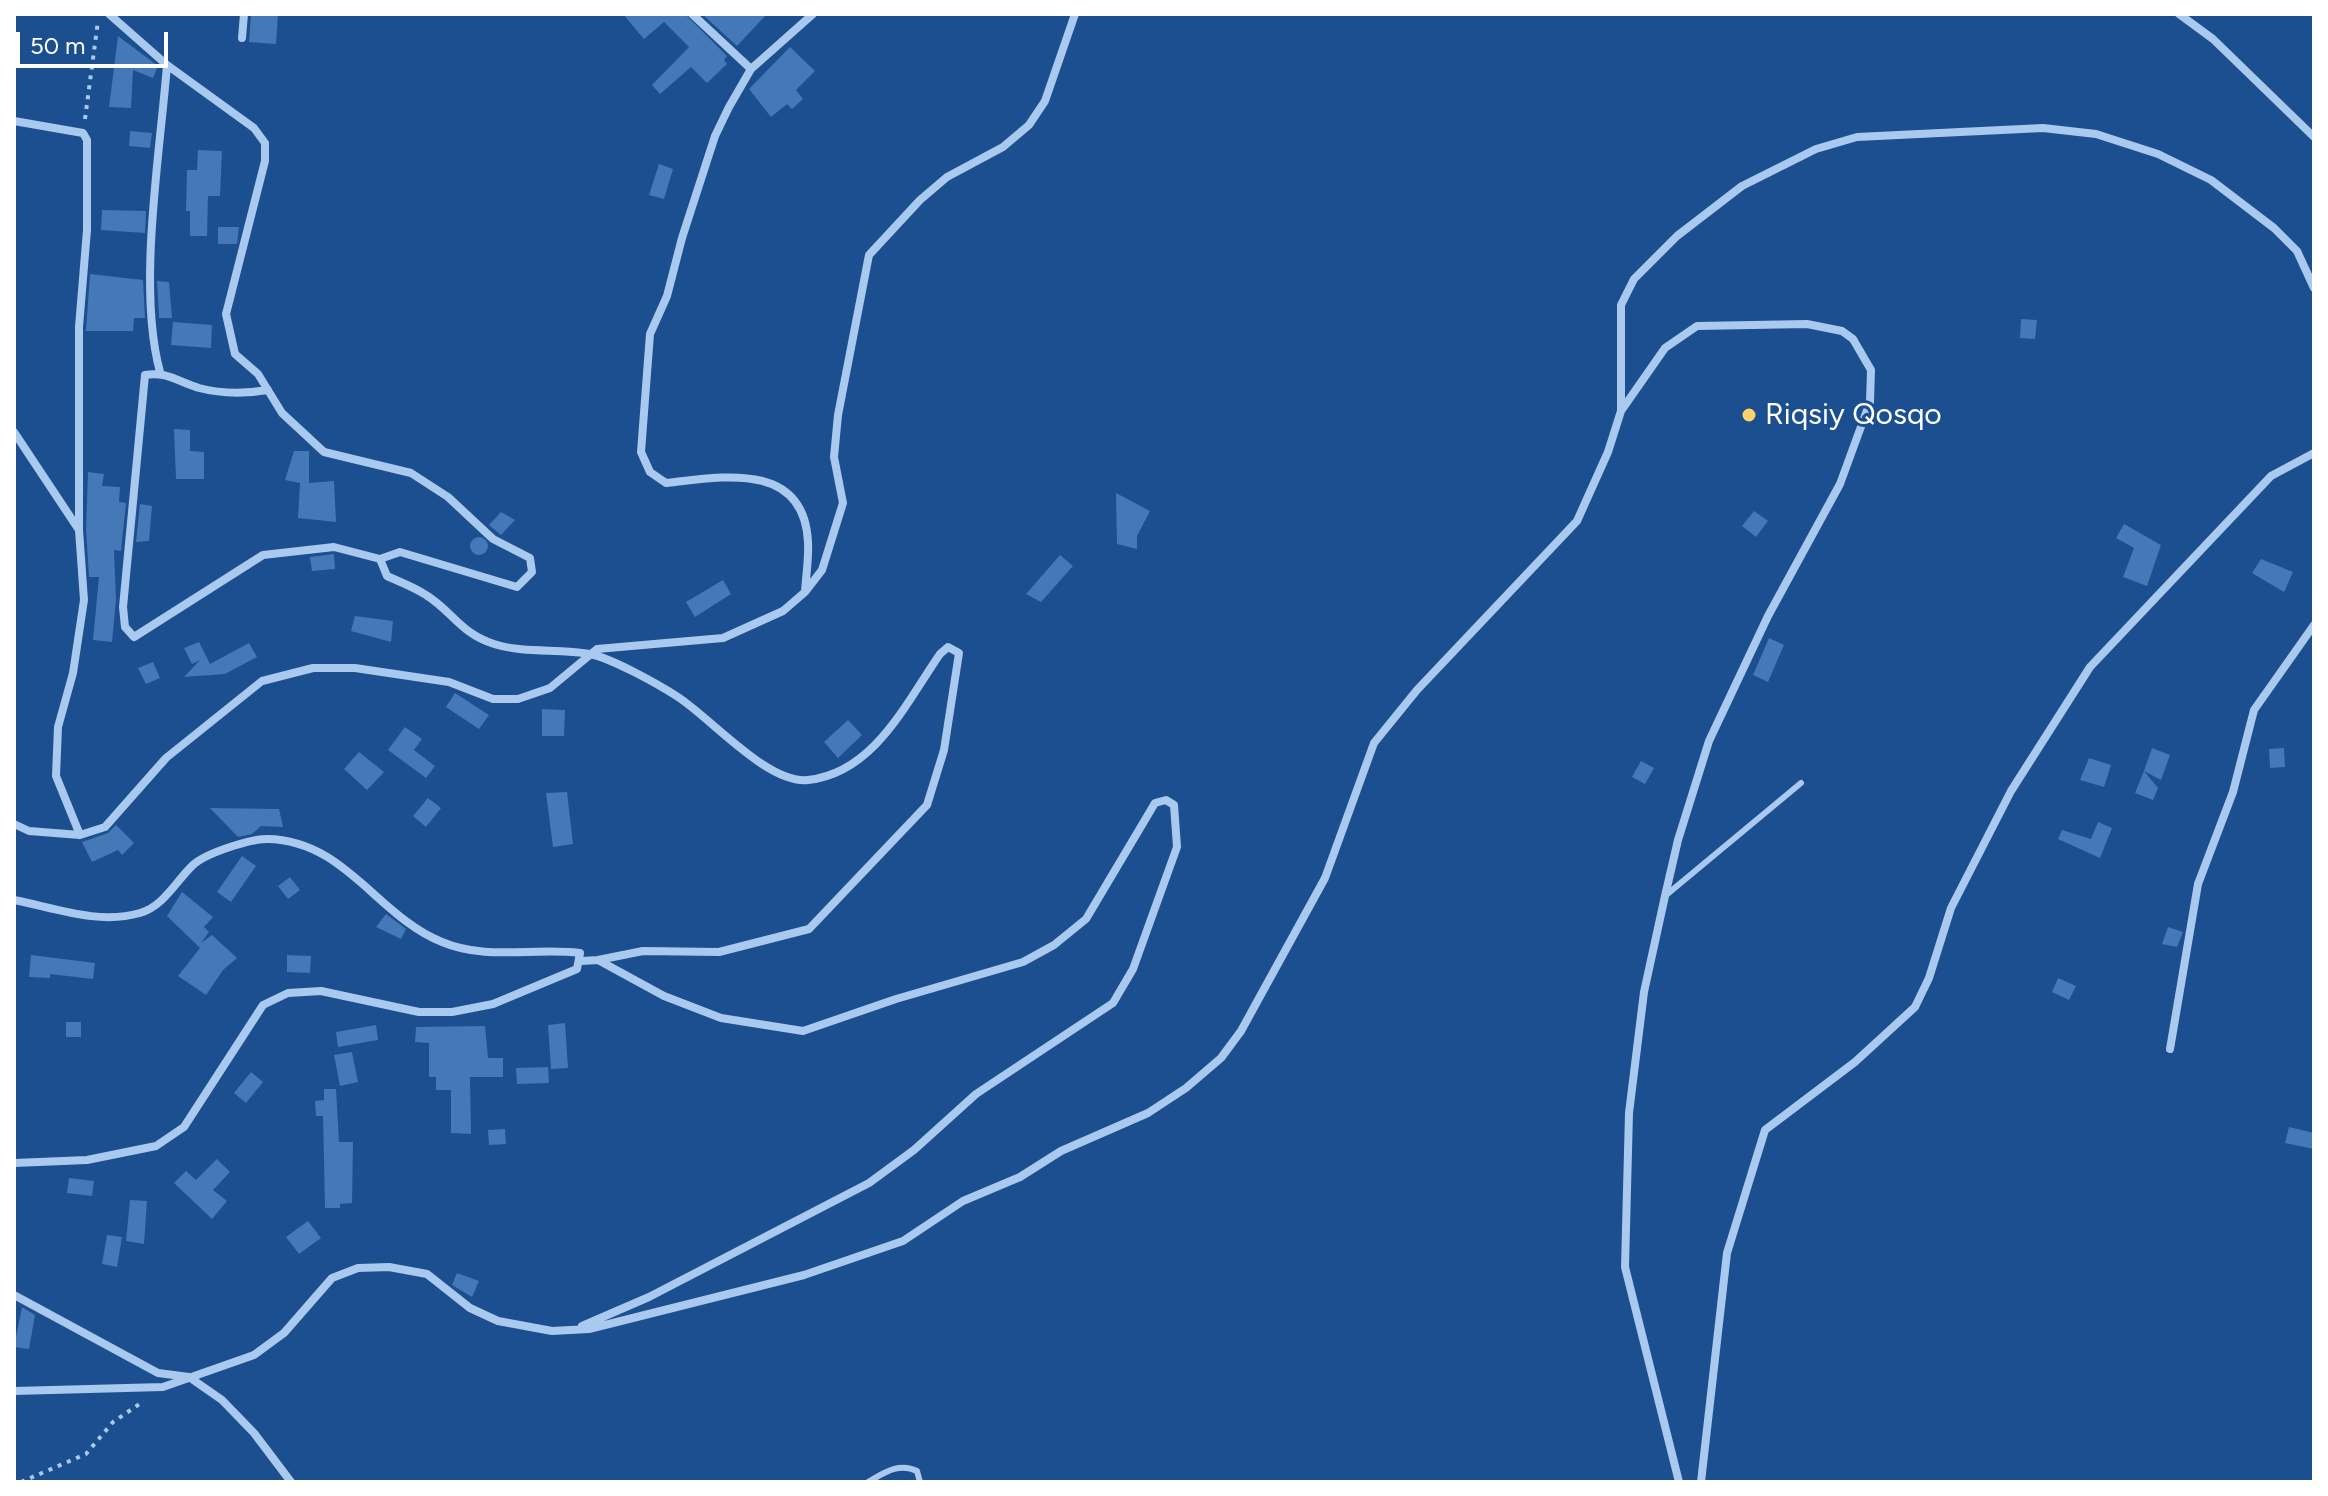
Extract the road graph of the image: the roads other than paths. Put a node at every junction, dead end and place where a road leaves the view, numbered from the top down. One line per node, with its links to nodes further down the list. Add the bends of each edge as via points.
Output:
1 (109, 14): 8 (street)
2 (244, 14): 7 (street)
3 (692, 14): 9 (street)
4 (813, 14): 9 (street)
5 (1075, 14): 20 (street, via 1045,101 1029,125 1003,147 947,177 869,255 838,415 834,457 843,503 822,570)
6 (2179, 14): 11 (street, via 2213,39)
7 (242, 38)
8 (167, 65): 13 (street, via 152,249 151,339); 14 (street, via 254,128 265,143 265,161 226,314 235,354)
9 (751, 69): 20 (street, via 715,136 667,296 650,334 641,452 650,472 666,483 742,475 772,483 789,495 800,510 808,540)
10 (14, 121): 18 (street, via 83,133 88,151 79,327)
11 (2314, 137)
12 (2314, 288): 15 (street, via 2297,251 2274,228 2211,180 2158,154 2096,134 2043,128 1857,137 1816,149 1742,186 1677,236 1634,279 1621,305)
13 (160, 372): 14 (street, via 199,388 242,395); 19 (street, via 145,375 138,426 123,607 125,627 134,637 263,555 334,547)
14 (268, 390): 19 (street, via 282,413 324,452 411,473 448,497 493,539 530,558 532,572 517,587 400,552)
15 (1621, 411): 26 (street, via 1665,348 1697,326 1791,323 1842,331 1853,339 1871,370 1870,402 1853,456 1709,741); 33 (street, via 1577,521 1417,690 1374,743 1325,878 1221,1058 1148,1113 963,1201 903,1241 804,1275)
16 (14, 432): 18 (street)
17 (2314, 453): 40 (street, via 2271,476 2090,667 2011,791 1951,908 1915,1007 1855,1062 1765,1130 1727,1253)
18 (79, 530): 25 (street, via 84,600 58,727 56,776)
19 (380, 559): 22 (street, via 387,576 427,596 465,632 540,653)
20 (805, 592): 22 (street, via 783,611 723,638 597,649)
21 (2314, 625): 30 (street, via 2254,710 2233,792 2198,884)
22 (592, 654): 25 (street, via 550,688 518,699 493,699 449,682 355,668 313,668 262,681 166,758 105,827); 28 (street, via 675,695 765,769 783,778 808,780 837,772 871,752 940,654 948,647 959,653 944,750 927,805 809,929 719,952 643,951)
23 (1801, 783): 26 (lane)
24 (14, 824): 25 (street, via 29,831)
25 (80, 835)
26 (1665, 896): 39 (street, via 1644,992 1629,1113 1625,1267)
27 (14, 900): 29 (street, via 93,917 143,913 181,882 194,863 267,839 313,847 415,928 442,943 490,953 580,953)
28 (598, 960): 29 (street); 33 (street, via 664,996 721,1018 803,1031 1023,962 1044,950 1086,919 1155,803 1166,800 1177,815 1177,847 1133,969 1113,1003 976,1094 869,1183)
29 (581, 961): 31 (street, via 577,969 493,1004 452,1012 419,1012 321,991 288,993 263,1005 184,1127 156,1146 87,1160)
30 (2170, 1049)
31 (14, 1163)
32 (14, 1295): 34 (street, via 158,1373)
33 (574, 1330): 34 (street, via 498,1321 470,1308 427,1274 358,1268 332,1278 284,1333 254,1355)
34 (189, 1377): 35 (street, via 163,1387); 37 (street, via 222,1400)
35 (14, 1391)
36 (922, 1481): 38 (lane, via 909,1467)
37 (291, 1482)
38 (868, 1482)
39 (1679, 1482)
40 (1701, 1482)

